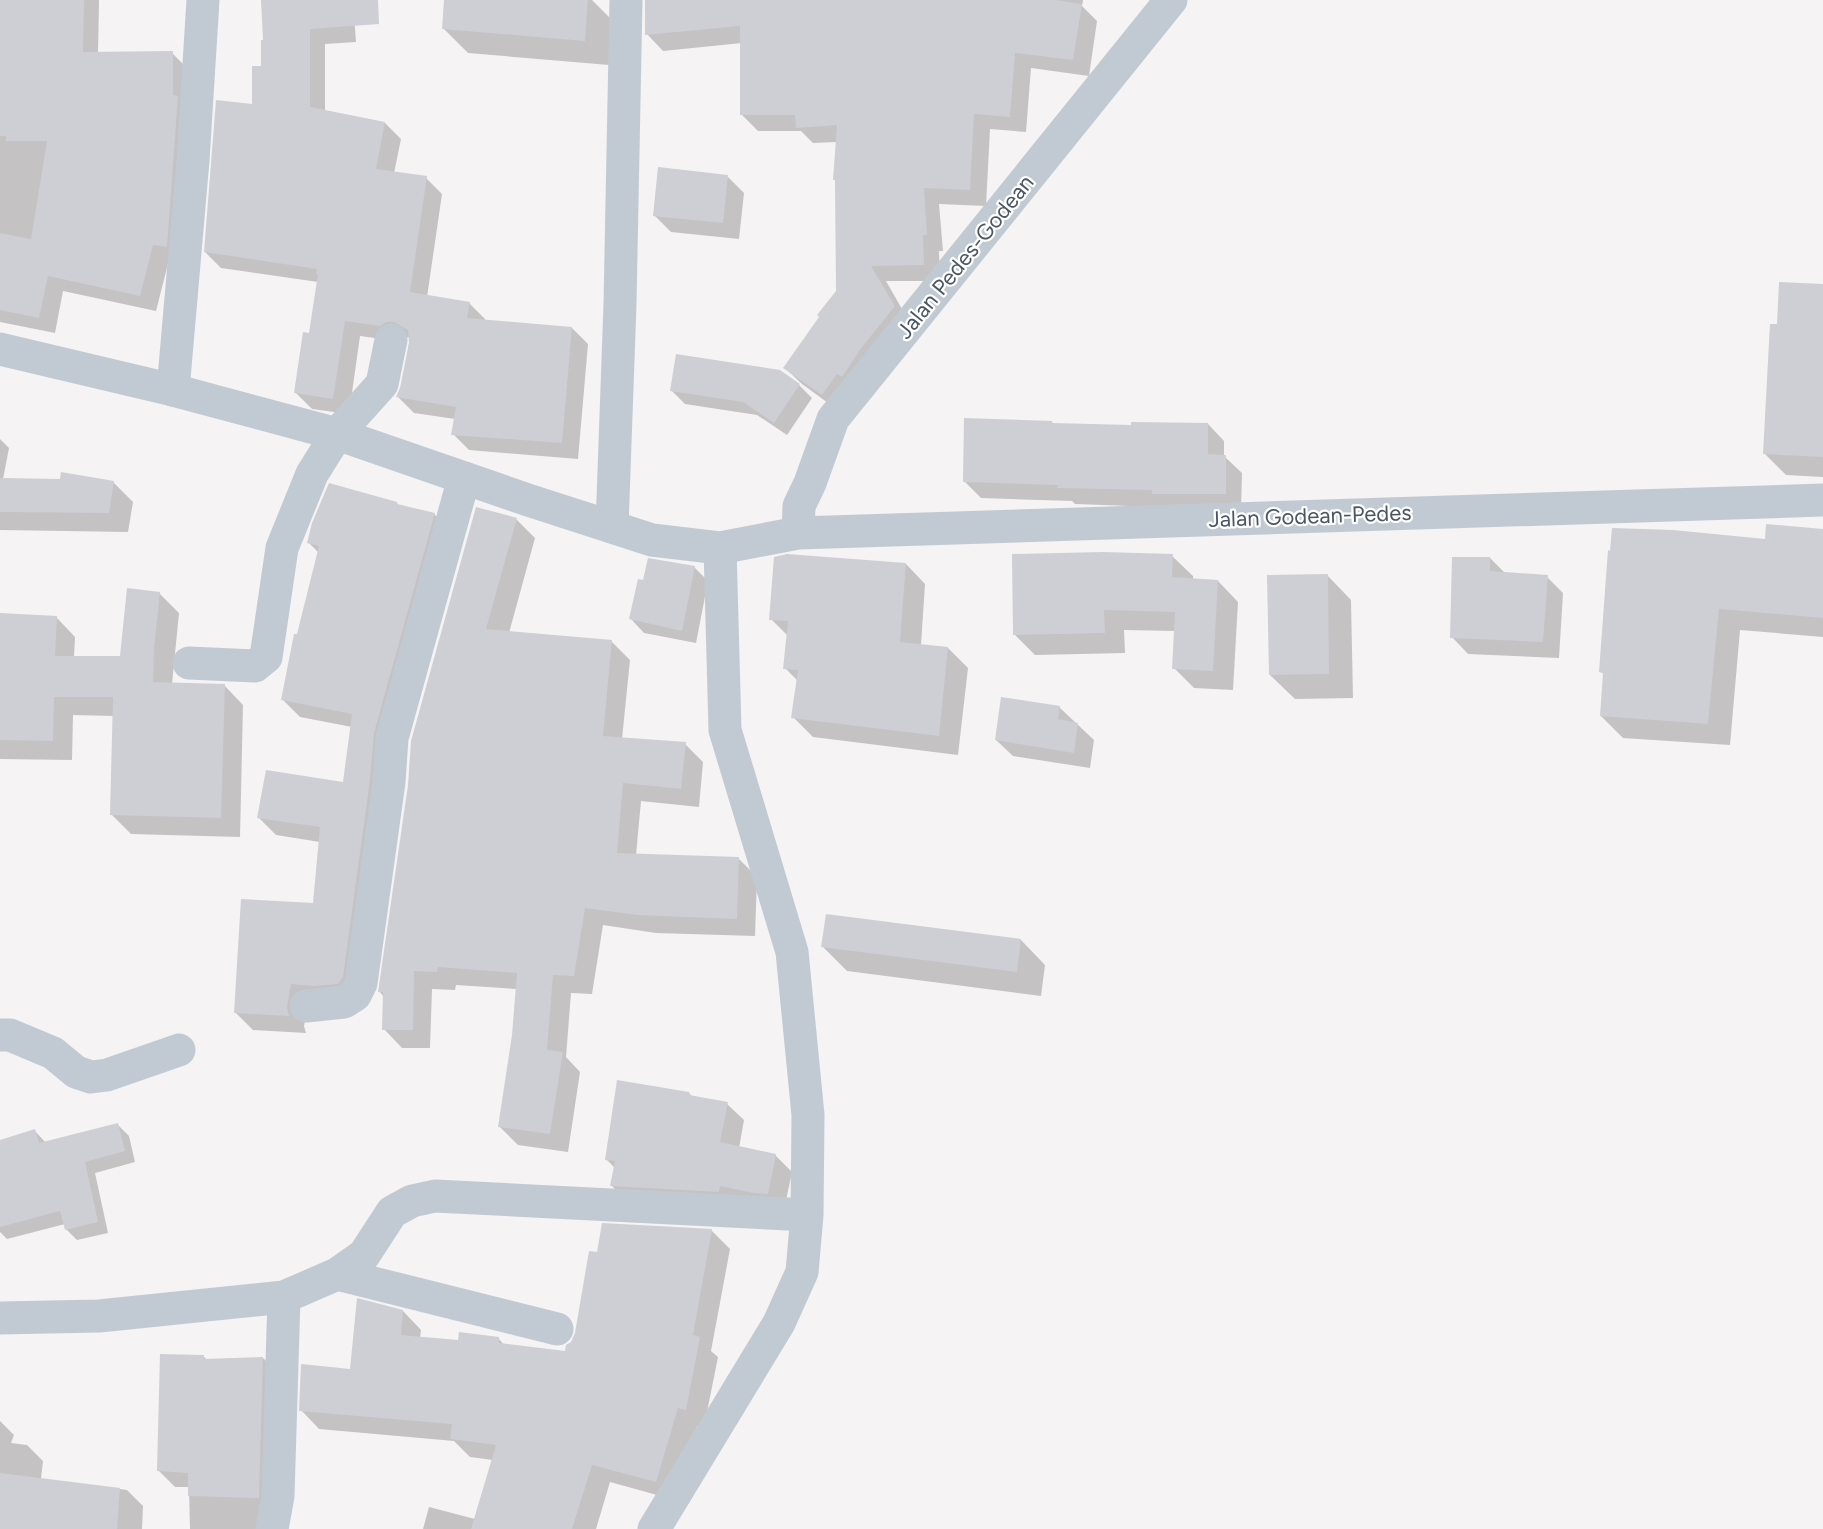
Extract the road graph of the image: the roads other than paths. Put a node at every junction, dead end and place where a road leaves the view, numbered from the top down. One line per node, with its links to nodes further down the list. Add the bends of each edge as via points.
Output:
1 (203, 0): 6 (street)
2 (626, 0): 10 (street)
3 (1171, 0): 11 (street, Jalan Pedes-Godean, via 833,419 799,506)
4 (391, 340): 7 (street, via 382,384)
5 (0, 349): 6 (street, Jalan Godean-Pedes)
6 (173, 390): 7 (street, Jalan Godean-Pedes)
7 (337, 434): 8 (street, Jalan Godean-Pedes); 13 (street, via 312,474 282,548 266,657 255,666)
8 (464, 478): 10 (street, Jalan Godean-Pedes); 14 (street, via 392,738 361,983 355,995 344,1002)
9 (1823, 500): 11 (street, Jalan Godean-Pedes)
10 (612, 527): 12 (street, Jalan Godean-Pedes, via 652,540)
11 (798, 533): 12 (street, Jalan Godean-Pedes)
12 (720, 548): 17 (street, via 725,730 792,952 808,1115)
13 (189, 663)
14 (306, 1006)
15 (0, 1035): 16 (street, via 10,1035 53,1053 76,1072 91,1077)
16 (179, 1050)
17 (807, 1215): 18 (street, via 435,1196 412,1201 392,1212 364,1255); 23 (street, via 802,1272 779,1323)
18 (337, 1274): 19 (street); 21 (street)
19 (284, 1297): 20 (street, via 99,1316); 22 (street, via 278,1496)
20 (0, 1318)
21 (557, 1329)
22 (272, 1529)
23 (654, 1529)

